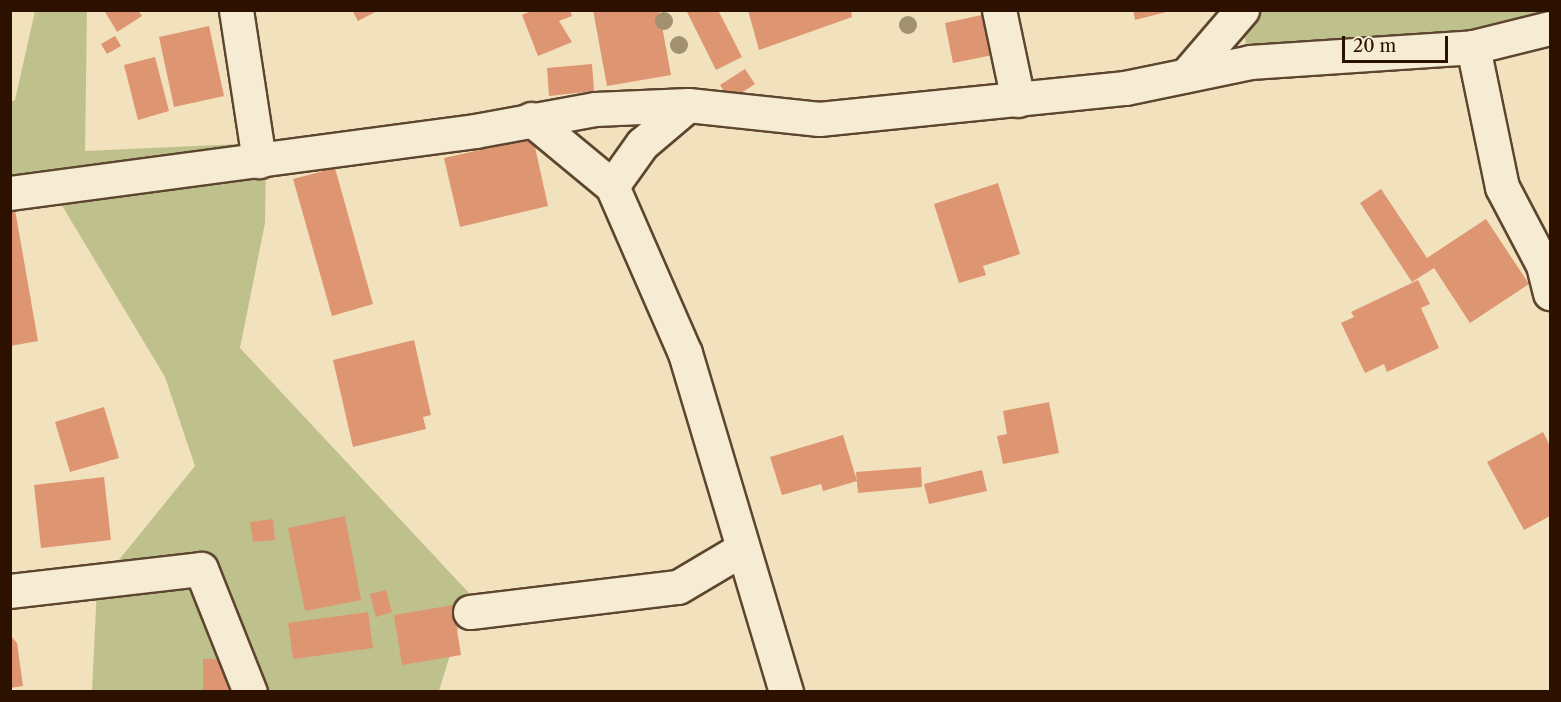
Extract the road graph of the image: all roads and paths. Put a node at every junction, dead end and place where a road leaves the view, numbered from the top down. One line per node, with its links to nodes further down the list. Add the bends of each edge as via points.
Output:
1 (236, 10): 10 (street)
2 (999, 10): 7 (street)
3 (1242, 10): 6 (street)
4 (1551, 28): 5 (street)
5 (1473, 47): 6 (street, via 1309,56); 13 (street, via 1502,187 1543,266)
6 (1186, 75): 7 (street, via 1125,88)
7 (1018, 100): 8 (street, via 819,119)
8 (688, 105): 9 (street, via 596,110); 11 (street, via 642,144)
9 (531, 119): 10 (street); 11 (street)
10 (259, 161): 12 (street)
11 (612, 186): 14 (street, via 685,353)
12 (10, 193)
13 (1551, 293)
14 (742, 549): 16 (street, via 678,587); 18 (street)
15 (10, 591): 17 (street, via 201,569)
16 (470, 612)
17 (250, 692)
18 (786, 692)

